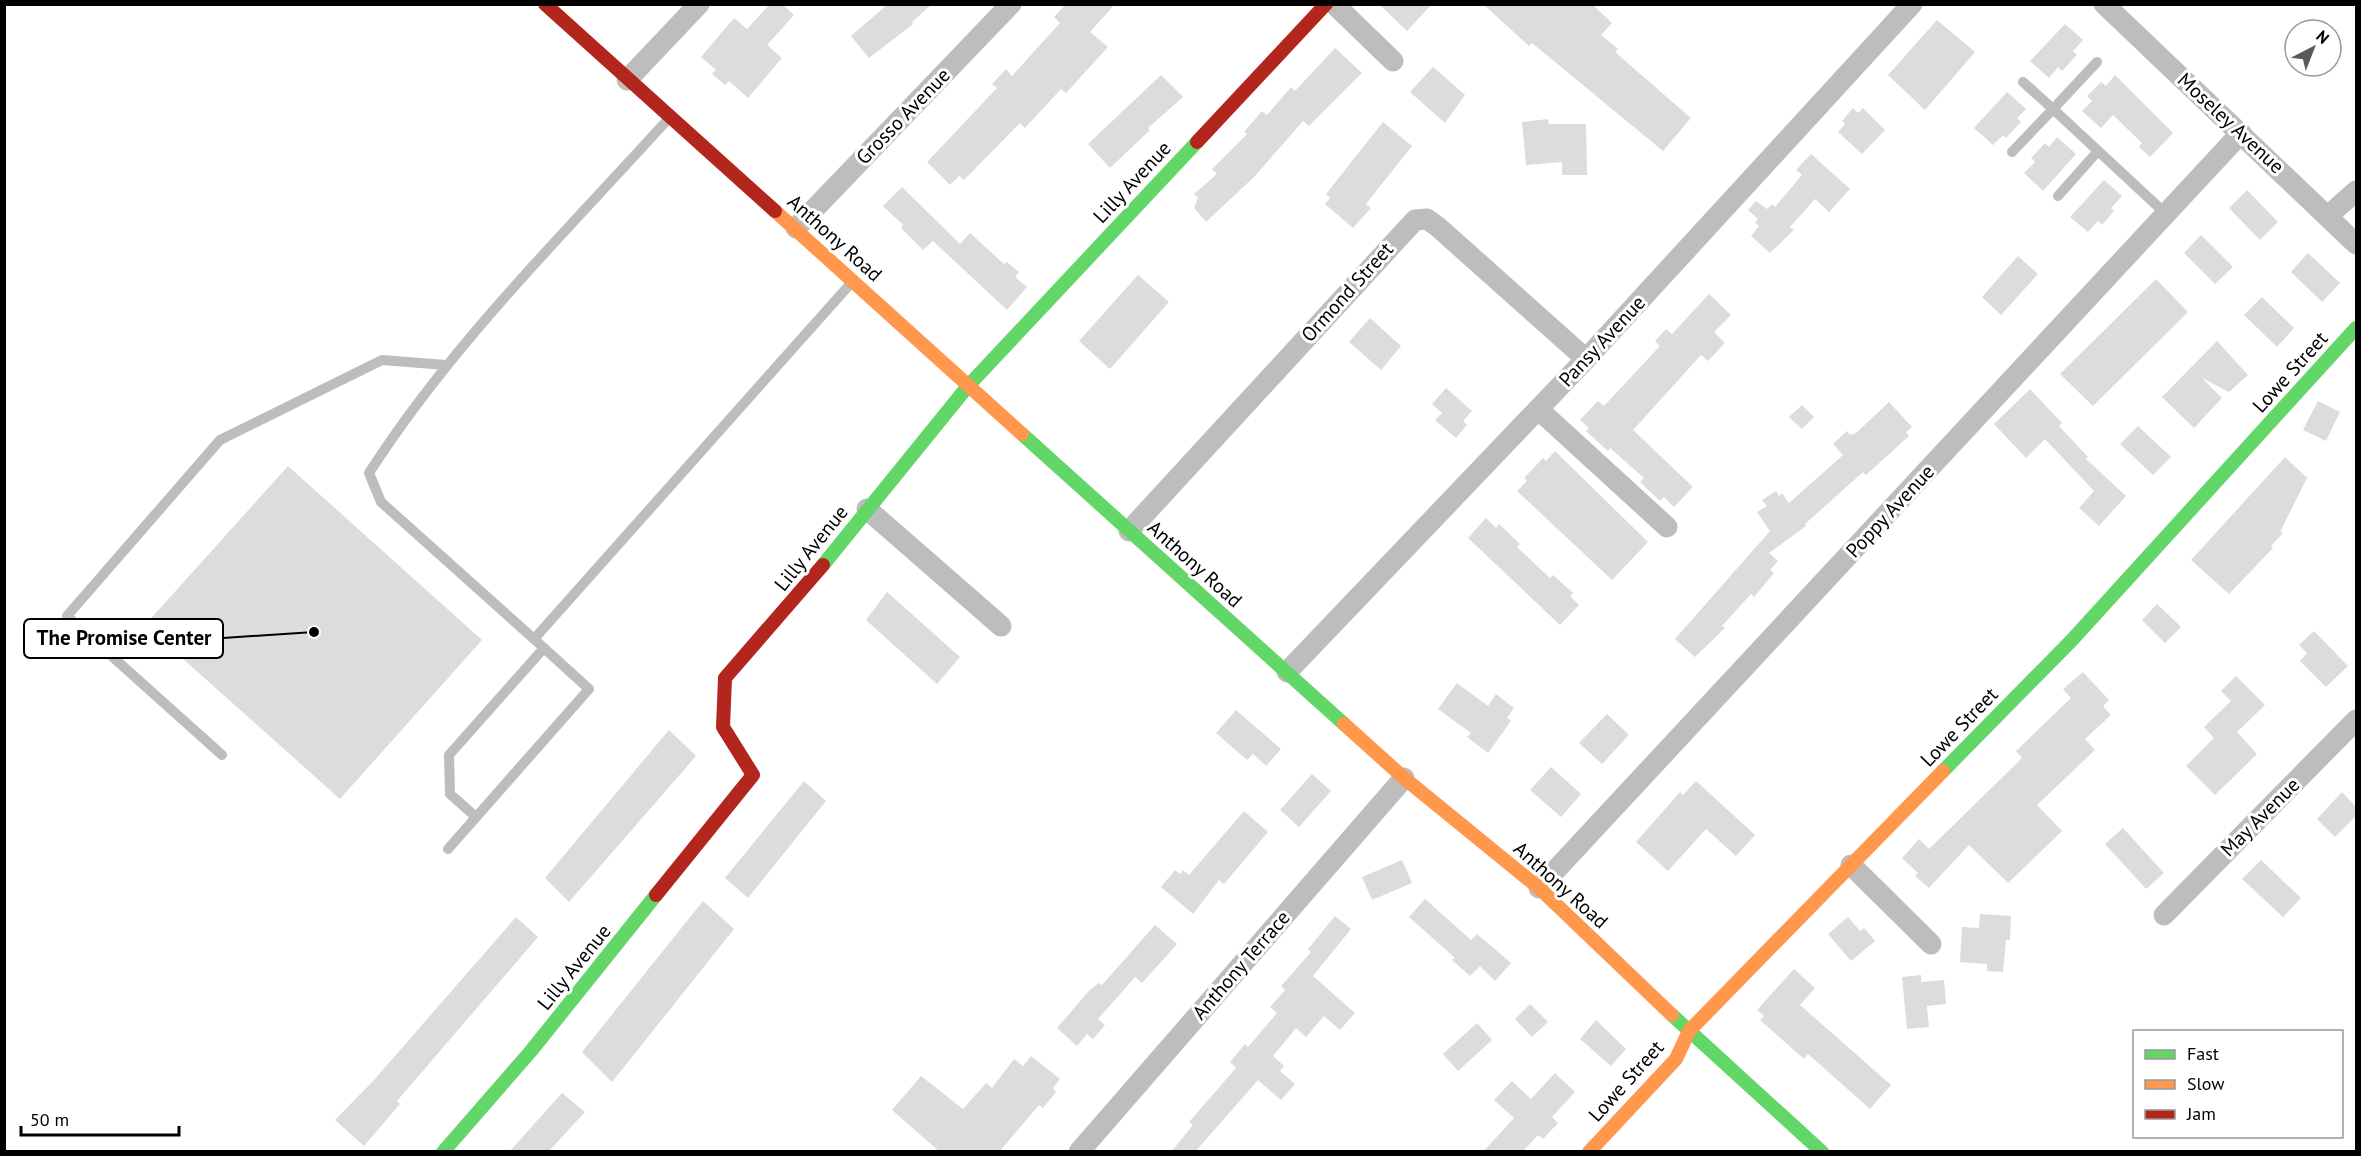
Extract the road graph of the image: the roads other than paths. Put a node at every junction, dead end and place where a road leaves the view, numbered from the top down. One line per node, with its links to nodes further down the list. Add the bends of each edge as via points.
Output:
1 (545, 4): 10 (street, Anthony Road)
2 (699, 4): 10 (street)
3 (1011, 4): 21 (street, Grosso Avenue)
4 (1326, 4): 27 (street, Lilly Avenue)
5 (1334, 4): 8 (street)
6 (1912, 4): 25 (street, Pansy Avenue)
7 (2104, 4): 14 (street, Moseley Avenue)
8 (1393, 61)
9 (2097, 62): 12 (lane)
10 (627, 80): 13 (street, Anthony Road)
11 (2023, 82): 12 (lane)
12 (2053, 109): 15 (lane); 16 (lane)
13 (670, 117): 21 (street, Anthony Road); 26 (lane)
14 (2241, 134): 19 (street, Poppy Avenue); 20 (street, Moseley Avenue)
15 (2098, 151): 18 (lane); 19 (lane)
16 (2012, 152)
17 (2356, 191): 20 (street)
18 (2058, 196)
19 (2166, 214): 42 (street, Poppy Avenue)
20 (2329, 215): 22 (street, Moseley Avenue)
21 (796, 228): 23 (street, Anthony Road)
22 (2356, 244)
23 (853, 281): 27 (street, Anthony Road); 33 (lane)
24 (2356, 328): 41 (street, Lowe Street, via 2072,640)
25 (1586, 359): 28 (street, Pansy Avenue); 31 (street, Ormond Street, via 1438,227 1427,219 1415,220)
26 (446, 365): 33 (lane, via 398,427 369,473 381,502); 37 (lane, via 382,360 220,440 67,616)
27 (968, 386): 29 (street, Lilly Avenue); 31 (street, Anthony Road)
28 (1538, 409): 30 (street); 35 (street, Pansy Avenue)
29 (867, 509): 32 (street); 46 (street, Lilly Avenue, via 725,678 723,727 753,775 531,1051)
30 (1667, 527)
31 (1129, 531): 35 (street, Anthony Road)
32 (1000, 626)
33 (534, 639): 34 (lane)
34 (544, 648): 39 (lane, via 449,755 450,794); 39 (lane, via 589,689)
35 (1287, 672): 38 (street, Anthony Road)
36 (2356, 720): 43 (street, May Avenue)
37 (222, 755)
38 (1404, 778): 42 (street, Anthony Road); 47 (street, Anthony Terrace)
39 (476, 817): 40 (lane)
40 (448, 849)
41 (1851, 865): 44 (street); 45 (street, Lowe Street)
42 (1539, 888): 45 (street, Anthony Road)
43 (2164, 915)
44 (1931, 944)
45 (1689, 1031): 48 (street, Lowe Street, via 1677,1059); 49 (street, Anthony Road)
46 (443, 1152)
47 (1079, 1152)
48 (1588, 1152)
49 (1822, 1152)

